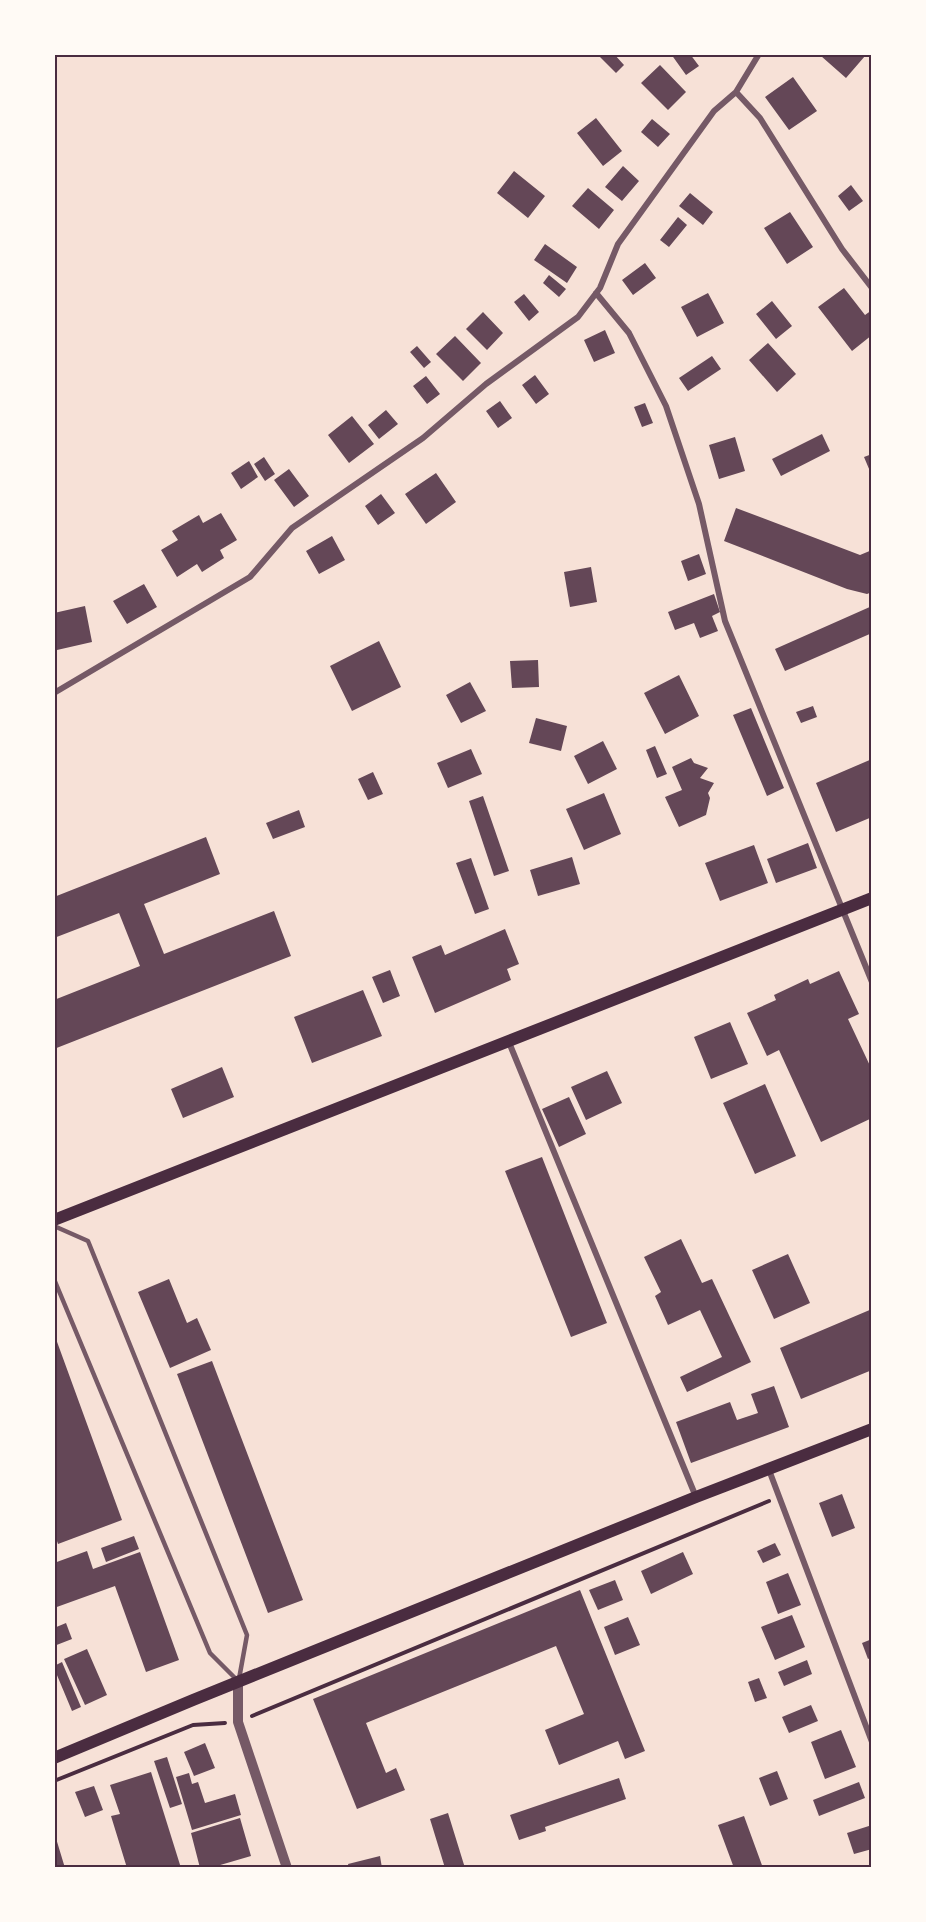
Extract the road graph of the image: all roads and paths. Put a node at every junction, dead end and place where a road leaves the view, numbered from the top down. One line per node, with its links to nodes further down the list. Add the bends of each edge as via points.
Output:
1 (759, 54): 2 (street)
2 (736, 92): 3 (street, via 760,118 842,249); 4 (street, via 714,111 618,244)
3 (872, 288)
4 (596, 293): 5 (street, via 578,317 486,384 423,438 292,528 250,577); 7 (street, via 629,333 666,406 699,504 725,621)
5 (54, 693)
6 (872, 898): 7 (main road)
7 (842, 909): 8 (street); 9 (main road)
8 (872, 982)
9 (508, 1040): 10 (main road); 15 (street)
10 (54, 1220)
11 (54, 1226): 17 (lane, via 88,1241 247,1635)
12 (54, 1279): 17 (lane, via 210,1653)
13 (872, 1430): 14 (main road)
14 (769, 1470): 15 (main road); 16 (street)
15 (696, 1497): 17 (main road)
16 (779, 1497): 18 (path); 19 (street)
17 (238, 1682): 18 (street); 20 (main road)
18 (238, 1722): 21 (path, via 193,1725); 22 (street)
19 (872, 1742)
20 (54, 1758)
21 (54, 1781)
22 (286, 1868)

